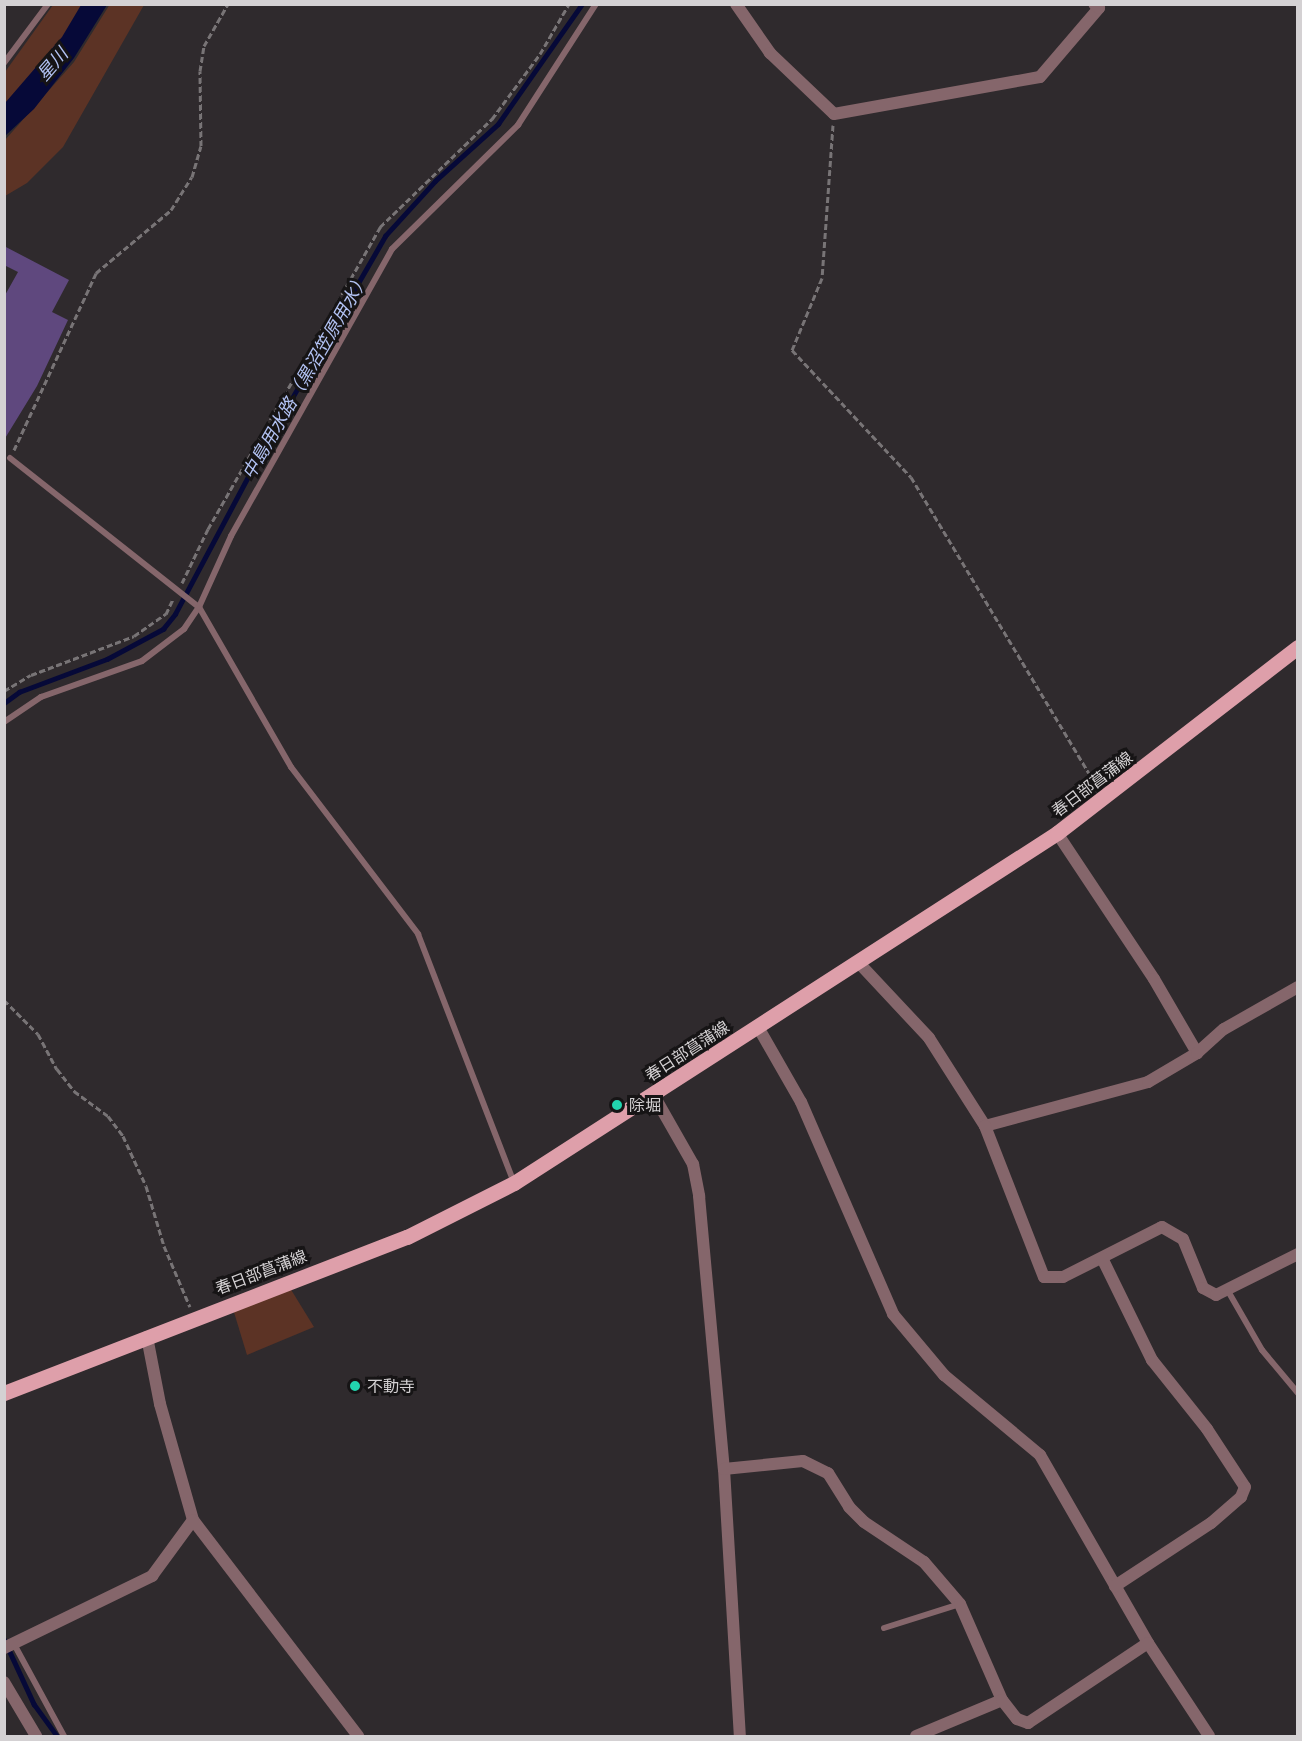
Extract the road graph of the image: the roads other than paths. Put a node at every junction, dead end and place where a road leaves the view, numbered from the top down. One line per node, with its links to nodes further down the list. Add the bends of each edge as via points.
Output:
1 (48, 4): 5 (lane)
2 (596, 4): 7 (lane, via 518,124 392,249 231,536)
3 (736, 4): 4 (street, via 770,52 834,114 1040,77 1099,8)
4 (1094, 4)
5 (4, 63)
6 (10, 458): 7 (lane, via 177,595)
7 (197, 605): 9 (lane, via 178,635 142,661 40,698); 17 (lane, via 291,767 418,934)
8 (1298, 647): 10 (main road, 春日部菖蒲線, via 1105,799)
9 (4, 722)
10 (1057, 832): 11 (main road, 春日部菖蒲線); 14 (street, via 1154,979)
11 (858, 962): 13 (main road, 春日部菖蒲線); 16 (street, via 928,1038)
12 (1298, 987): 14 (street, via 1224,1029)
13 (758, 1027): 15 (main road, 春日部菖蒲線); 26 (street, via 801,1102 893,1314 944,1376 1040,1455)
14 (1197, 1053): 16 (street, via 1148,1082)
15 (653, 1094): 17 (main road, 春日部菖蒲線); 24 (street, via 693,1164 714,1334)
16 (985, 1126): 19 (street, via 1044,1277 1063,1277)
17 (514, 1183): 21 (main road, 春日部菖蒲線, via 407,1237)
18 (1298, 1254): 20 (street)
19 (1102, 1258): 20 (street, via 1162,1227 1183,1239 1203,1288 1216,1295); 26 (street, via 1152,1360 1207,1429 1245,1487 1240,1497 1211,1523)
20 (1228, 1291): 23 (lane, via 1262,1350)
21 (147, 1337): 22 (main road, 春日部菖蒲線); 25 (street, via 160,1404)
22 (4, 1393)
23 (1298, 1394)
24 (724, 1469): 27 (street, via 814,1463 828,1473 864,1522 924,1562); 36 (street)
25 (193, 1520): 30 (street, via 152,1576); 35 (street)
26 (1115, 1586): 29 (street)
27 (960, 1604): 28 (lane); 32 (street)
28 (885, 1628)
29 (1148, 1643): 32 (street, via 1028,1723 1017,1719); 38 (street)
30 (10, 1646): 34 (lane)
31 (4, 1682): 33 (street)
32 (1002, 1700): 37 (street)
33 (36, 1737)
34 (64, 1737)
35 (358, 1737)
36 (740, 1737)
37 (916, 1737)
38 (1209, 1737)

